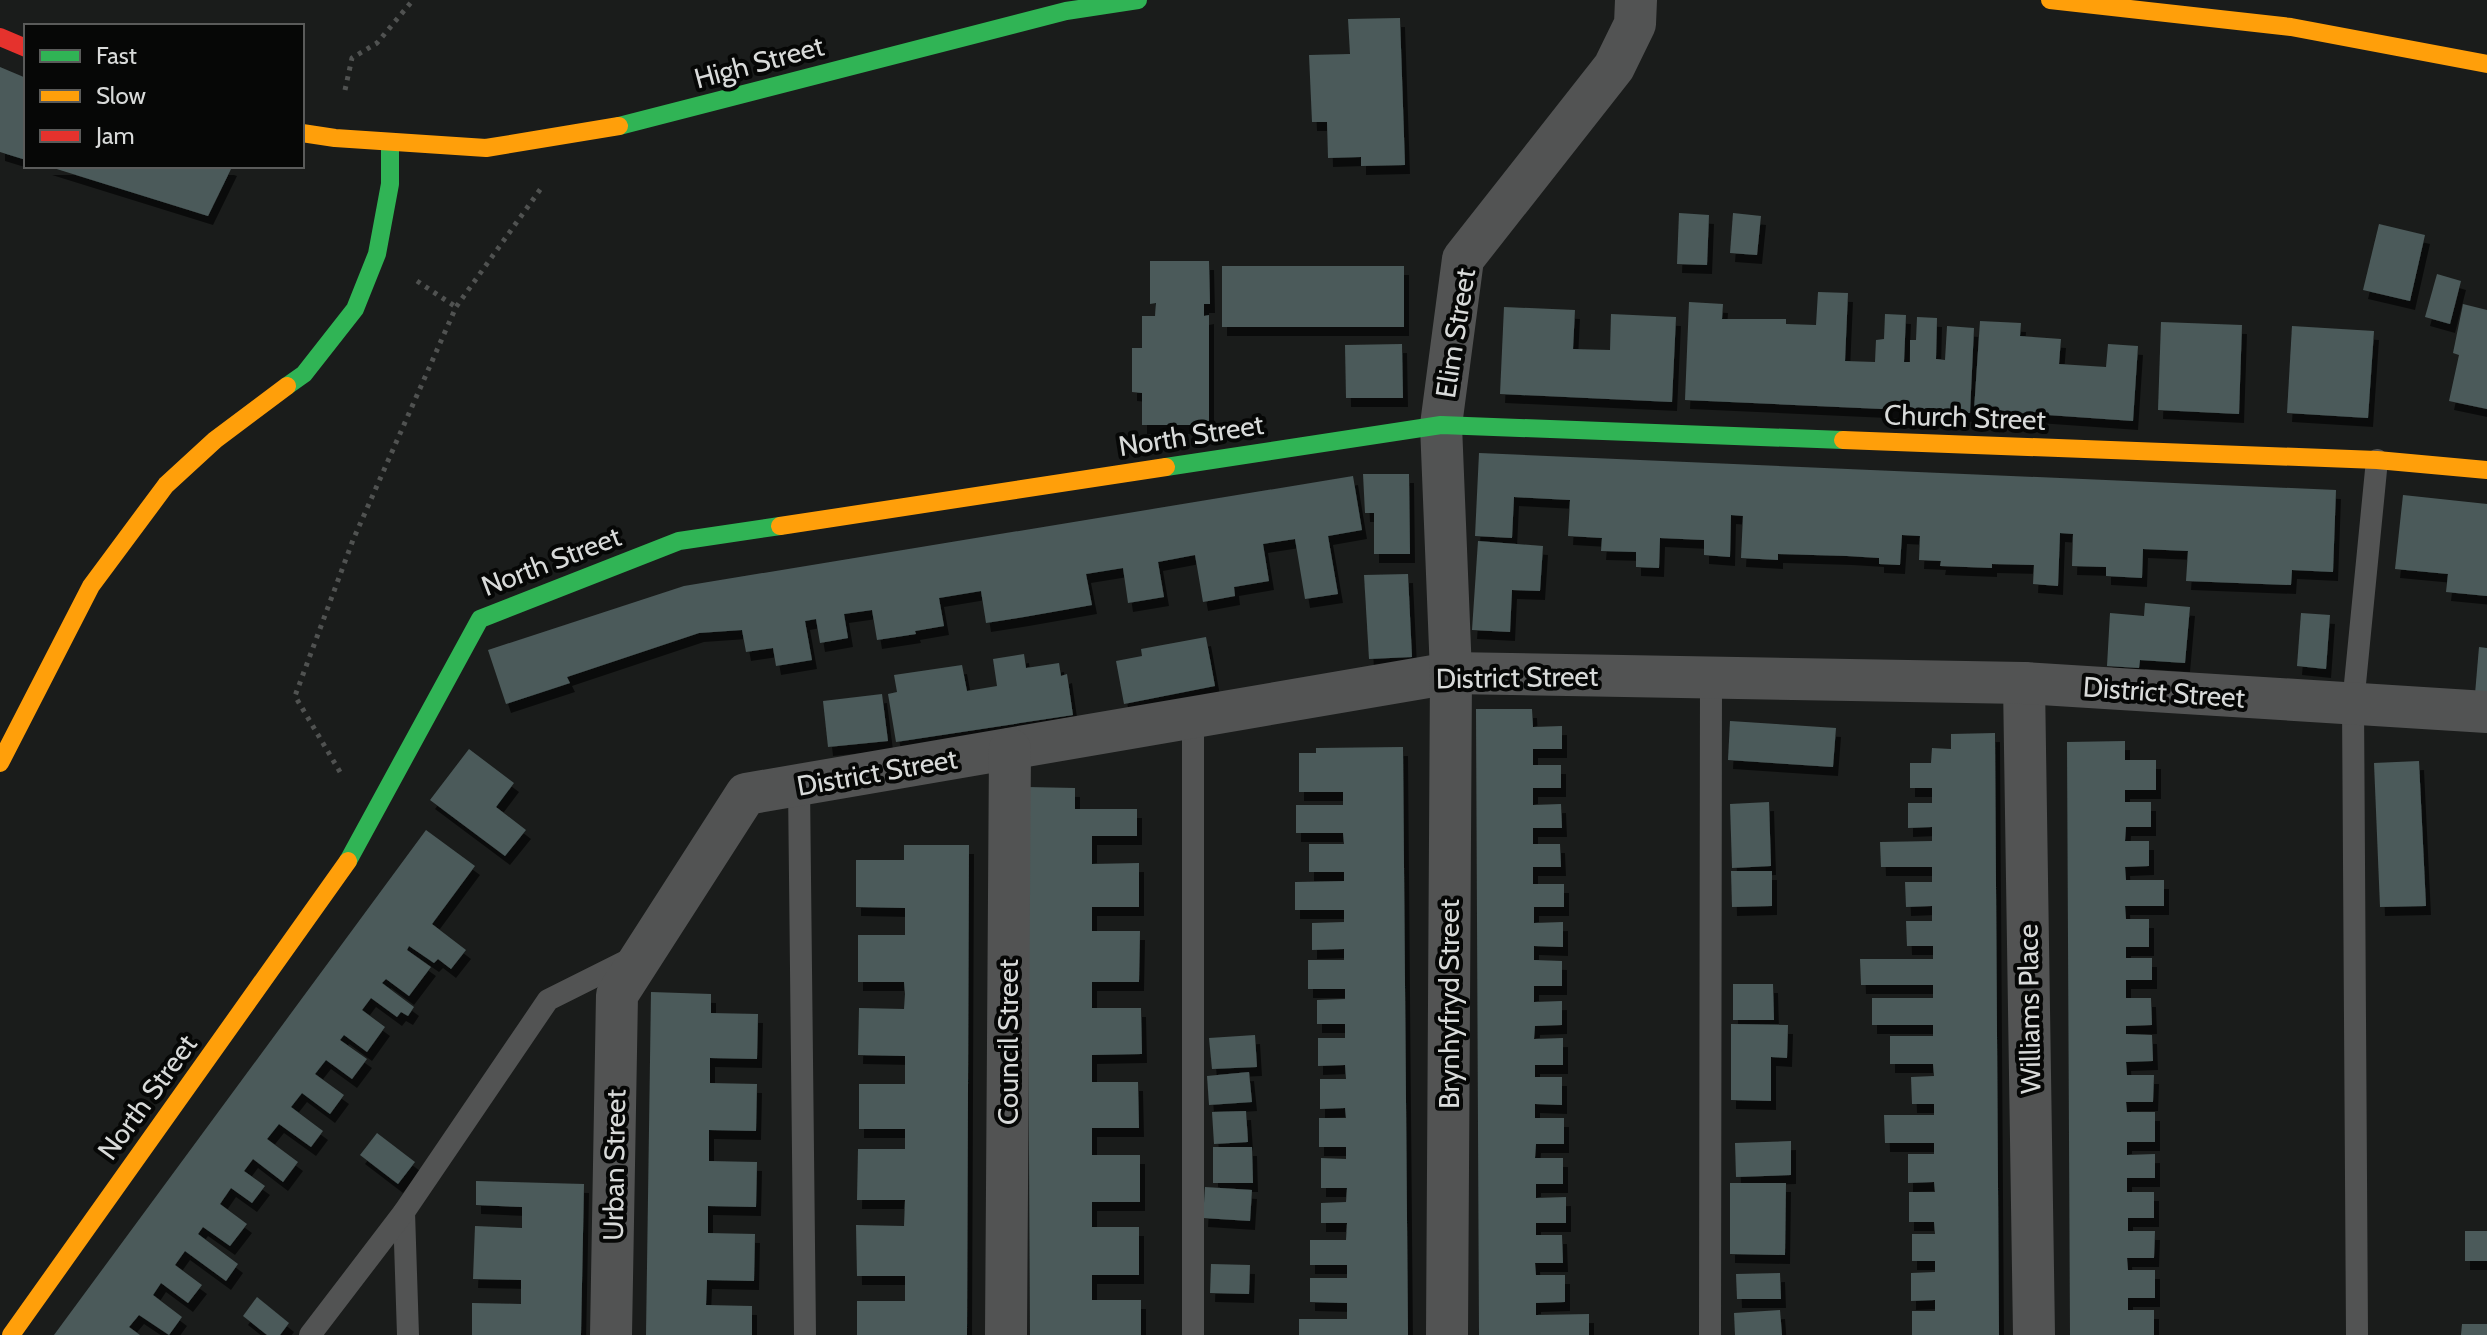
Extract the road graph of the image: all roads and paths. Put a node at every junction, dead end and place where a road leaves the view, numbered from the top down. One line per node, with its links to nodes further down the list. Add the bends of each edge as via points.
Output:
1 (413, 0): 10 (path, via 377,43 352,58)
2 (1138, 0): 9 (street, High Street, via 1066,11)
3 (1636, 0): 12 (street, Elim Street, via 1635,24 1614,67 1463,259)
4 (2050, 0): 7 (street, via 2291,27)
5 (0, 37): 6 (street)
6 (24, 47)
7 (2487, 64)
8 (304, 133): 10 (street, High Street)
9 (581, 133): 11 (street, High Street, via 486,148); 24 (path, via 456,307 353,540 295,696)
10 (335, 138): 11 (street, High Street)
11 (390, 142): 22 (street, via 390,184 377,254 355,309 304,374 215,440 166,485 91,586)
12 (1441, 425): 13 (street, Church Street); 15 (street, Elim Street); 24 (street, North Street, via 679,541 480,619)
13 (2377, 460): 14 (street, Church Street); 18 (lane)
14 (2487, 470)
15 (1451, 673): 16 (street, District Street); 20 (street, District Street); 35 (street, Brynhyfryd Street)
16 (1711, 678): 17 (street, District Street); 36 (lane)
17 (2024, 683): 18 (street, District Street); 37 (street, Williams Place)
18 (2353, 704): 19 (street, District Street); 38 (lane)
19 (2487, 712)
20 (1193, 717): 21 (street, District Street); 34 (lane)
21 (1010, 749): 23 (street, District Street); 33 (street, Council Street)
22 (0, 763)
23 (799, 785): 25 (street, District Street, via 746,794); 32 (lane)
24 (369, 821): 28 (street, North Street, via 340,875)
25 (644, 952): 26 (street, District Street); 27 (lane, via 548,1000)
26 (617, 995): 31 (street, Urban Street)
27 (404, 1212): 29 (lane); 30 (lane)
28 (11, 1335)
29 (310, 1335)
30 (408, 1335)
31 (611, 1335)
32 (805, 1335)
33 (1006, 1335)
34 (1193, 1335)
35 (1447, 1335)
36 (1710, 1335)
37 (2034, 1335)
38 (2357, 1335)

